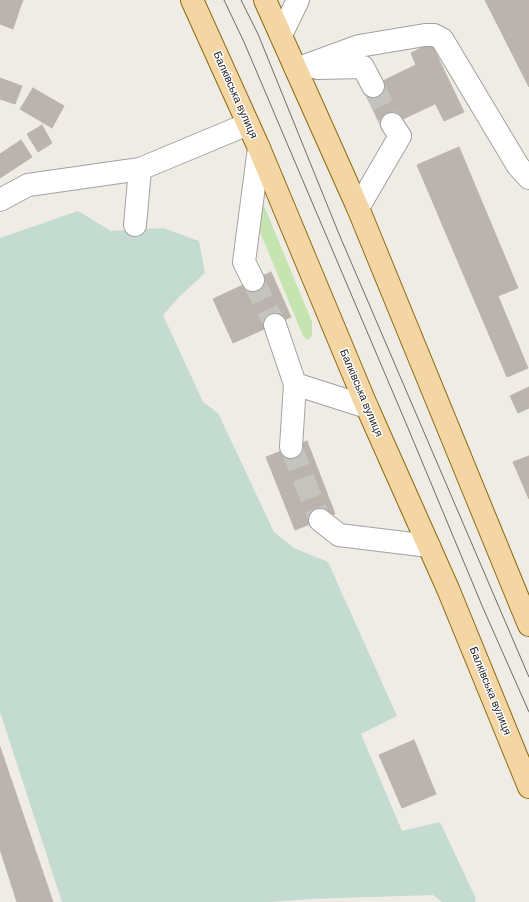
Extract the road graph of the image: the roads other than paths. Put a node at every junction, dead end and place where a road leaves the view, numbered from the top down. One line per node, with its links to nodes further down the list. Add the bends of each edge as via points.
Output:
1 (192, 0): 7 (main road, Балківська вулиця)
2 (266, 0): 4 (main road)
3 (298, 0): 4 (lane)
4 (281, 35): 5 (main road)
5 (296, 69): 6 (lane, via 363,66); 11 (lane, via 359,46 434,35 442,39 518,166); 13 (main road)
6 (373, 86)
7 (248, 124): 9 (main road, Балківська вулиця); 10 (lane)
8 (392, 124): 13 (lane, via 400,136)
9 (259, 148): 15 (lane, via 244,262); 18 (main road, Балківська вулиця)
10 (140, 169): 12 (lane, via 28,185); 14 (lane)
11 (529, 178)
12 (0, 200)
13 (358, 208): 22 (main road)
14 (135, 226)
15 (253, 280)
16 (275, 325): 17 (lane)
17 (295, 384): 18 (lane); 19 (lane)
18 (367, 407): 21 (main road, Балківська вулиця)
19 (291, 447)
20 (320, 520): 21 (lane, via 339,535)
21 (429, 546): 23 (main road, Балківська вулиця)
22 (529, 625)
23 (529, 787)

